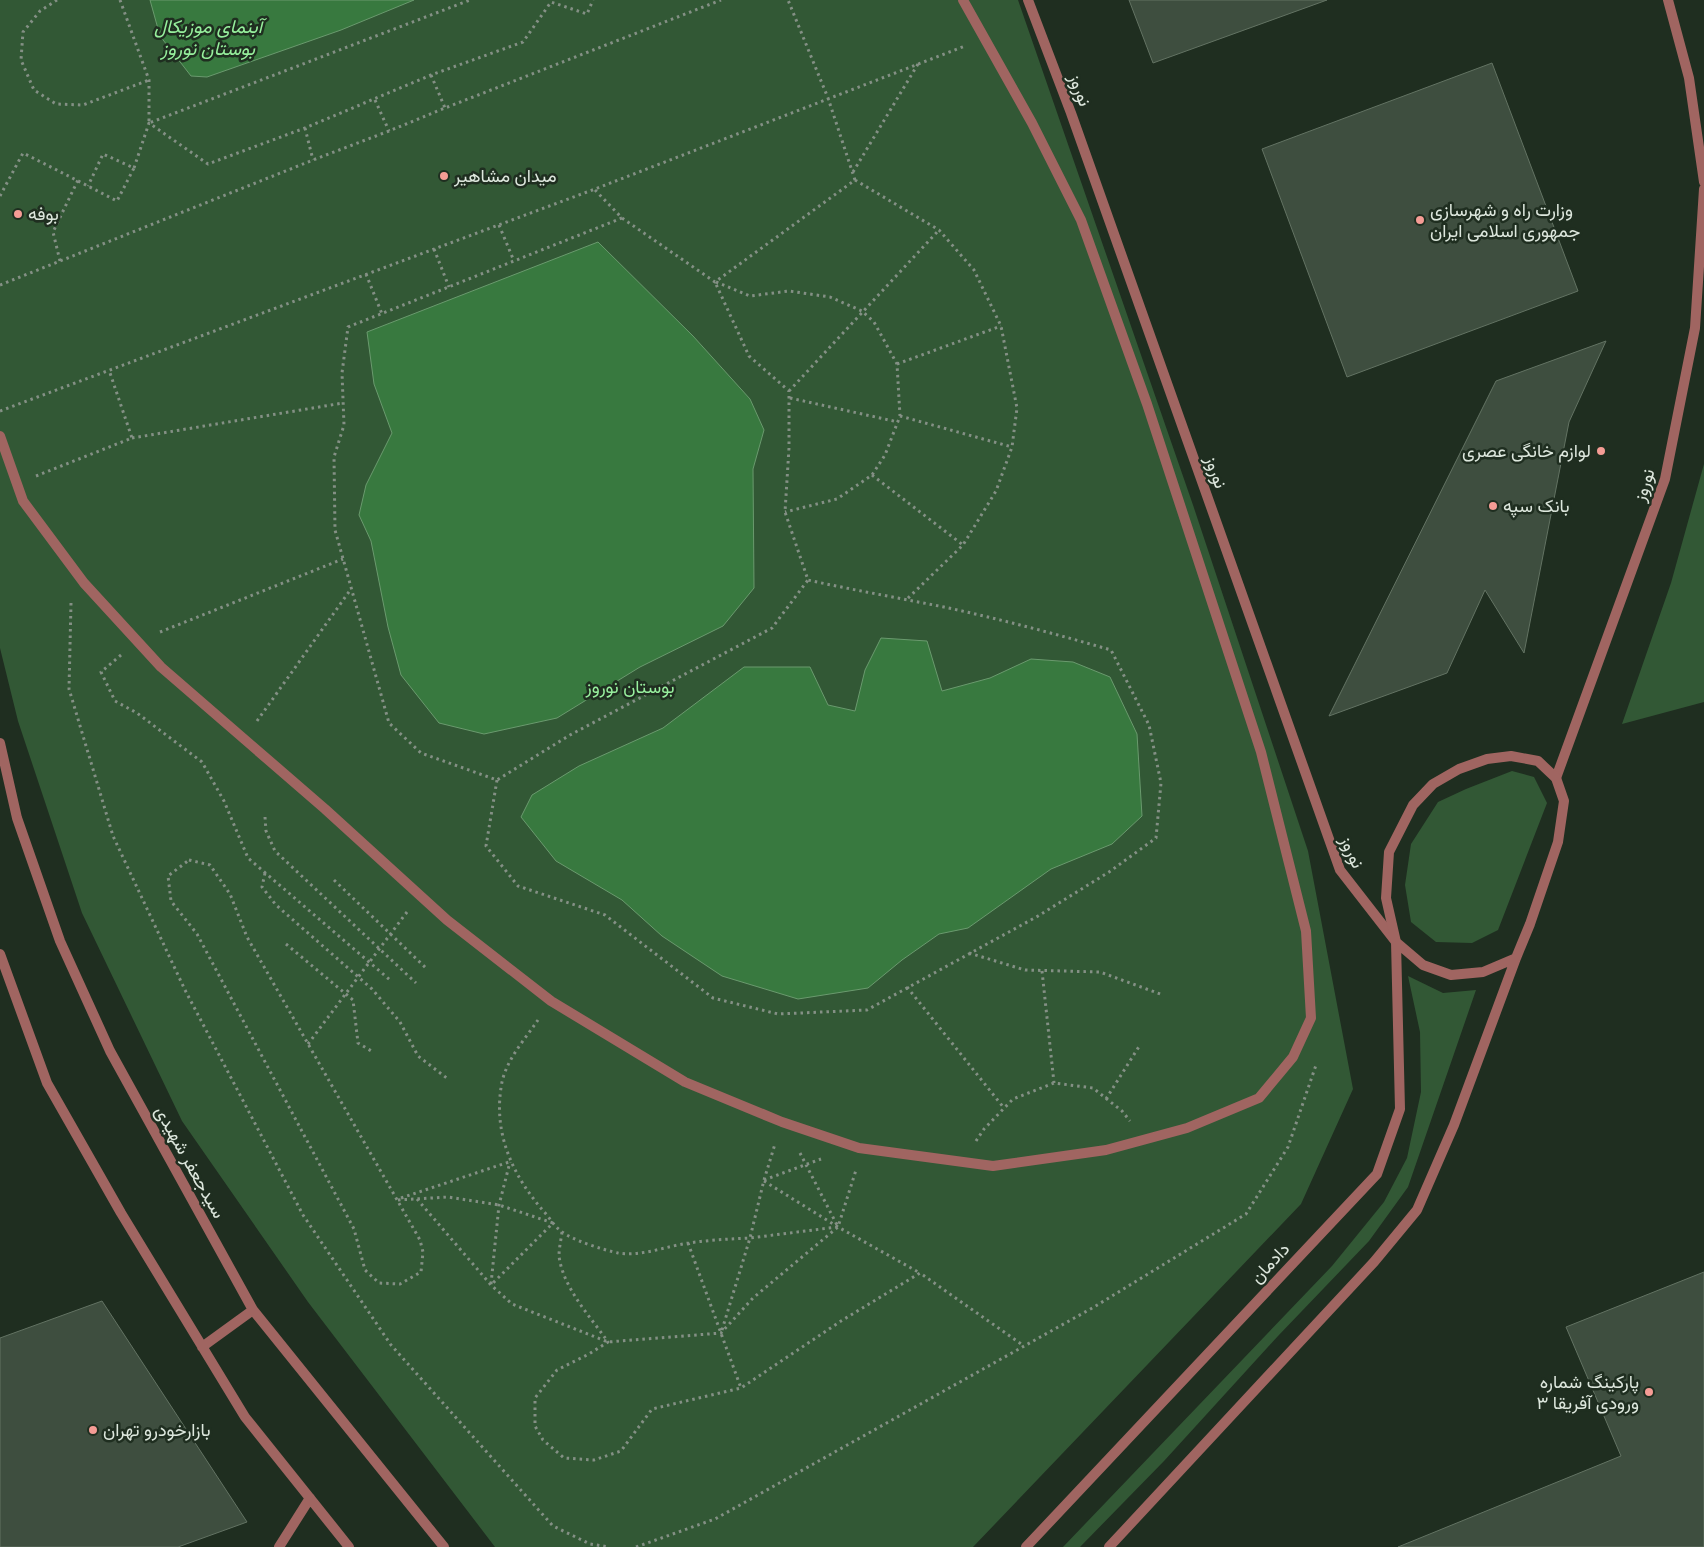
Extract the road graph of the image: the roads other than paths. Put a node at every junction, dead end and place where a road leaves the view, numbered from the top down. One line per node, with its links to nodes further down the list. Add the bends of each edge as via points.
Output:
1 (963, 0): 6 (street, via 1032,123 1081,220 1148,404 1261,752 1306,931 1311,1018 1293,1057 1259,1098 1187,1128 1106,1150 994,1166 859,1148 782,1122 685,1082 551,1001 447,920 161,667 84,583 23,501)
2 (1028, 0): 9 (street, نوروز, via 1071,112 1340,870)
3 (1668, 0): 4 (street, via 1689,78)
4 (1704, 182)
5 (1704, 189): 8 (street, نوروز, via 1695,328 1665,479)
6 (0, 436)
7 (0, 742): 12 (street, سیدجعفر شهیدی, via 17,818 60,941 110,1051)
8 (1556, 778): 9 (street, دادمان, via 1538,761 1510,756 1488,759 1459,769 1426,791 1413,805 1389,852 1386,898); 11 (street, via 1564,801 1558,842)
9 (1396, 942): 11 (street, نوروز, via 1423,965 1451,975 1483,972); 18 (street, دادمان, via 1400,1109 1377,1174)
10 (0, 954): 13 (street, via 47,1083)
11 (1516, 958): 19 (street, via 1454,1125 1417,1210 1374,1262)
12 (253, 1310): 13 (street); 17 (street, سیدجعفر شهیدی)
13 (202, 1347): 14 (street, via 246,1417)
14 (310, 1498): 15 (street); 16 (street)
15 (279, 1547)
16 (349, 1547)
17 (444, 1547)
18 (1026, 1547)
19 (1109, 1547)

